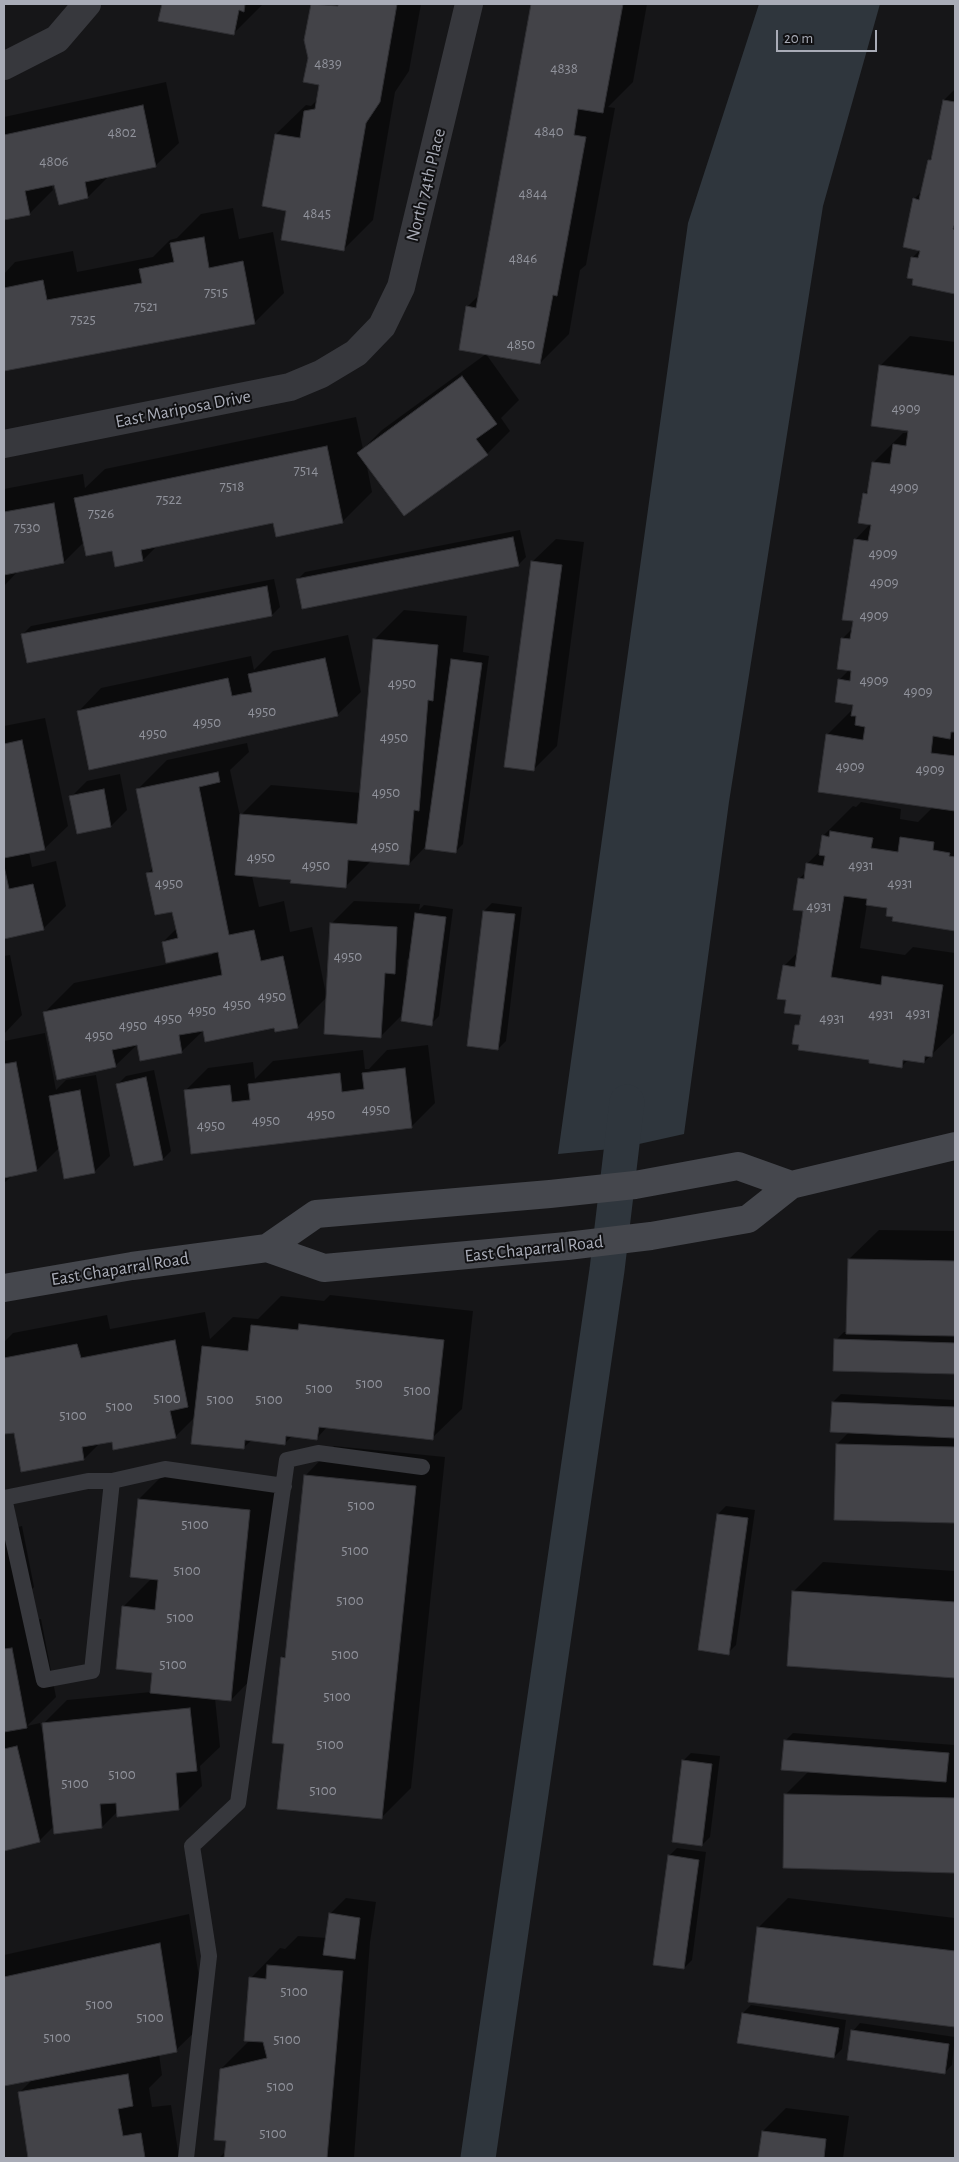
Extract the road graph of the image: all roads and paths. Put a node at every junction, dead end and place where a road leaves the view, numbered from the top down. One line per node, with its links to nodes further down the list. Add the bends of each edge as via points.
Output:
1 (88, 4): 3 (street, via 57,39)
2 (469, 4): 4 (street, North 74th Place, via 401,287 382,326)
3 (4, 66)
4 (356, 353): 5 (street, East Mariposa Drive, via 321,374 290,387)
5 (4, 444)
6 (955, 1146): 7 (main road, East Chaparral Road)
7 (791, 1185): 8 (main road, East Chaparral Road, via 738,1166 635,1185 316,1214); 8 (main road, East Chaparral Road, via 748,1219 651,1236 324,1268)
8 (267, 1248): 9 (main road, East Chaparral Road, via 132,1266)
9 (4, 1288)
10 (422, 1467): 12 (lane, via 318,1453 288,1460)
11 (112, 1482): 12 (lane, via 165,1469); 13 (lane, via 88,1482); 13 (lane, via 92,1672 44,1680)
12 (284, 1486): 14 (lane, via 238,1803 192,1846 208,1956)
13 (4, 1498)
14 (186, 2158)

